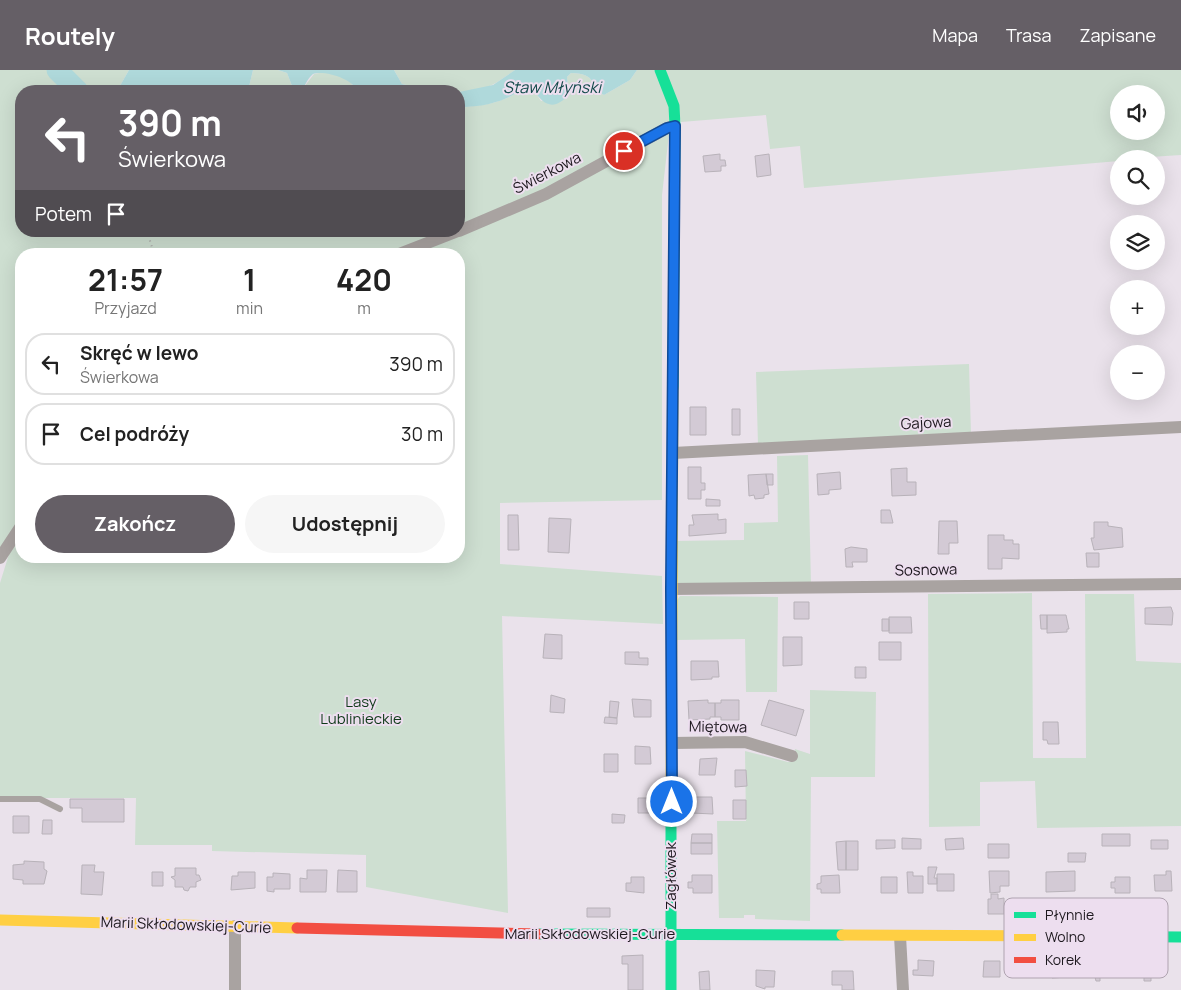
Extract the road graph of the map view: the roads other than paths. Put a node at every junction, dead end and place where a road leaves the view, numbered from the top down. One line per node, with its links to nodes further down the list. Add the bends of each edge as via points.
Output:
1 (660, 70): 2 (street, Zagłówek, via 674,106)
2 (675, 126): 3 (street, Świerkowa, via 546,194); 7 (street, Zagłówek)
3 (465, 228)
4 (443, 237): 5 (street, Świerkowa)
5 (414, 248)
6 (1181, 427): 7 (street, Gajowa)
7 (672, 453): 11 (street, Zagłówek)
8 (15, 535): 9 (street)
9 (0, 558)
10 (1181, 584): 11 (street, Sosnowa)
11 (671, 589): 12 (street, Zagłówek)
12 (672, 743): 13 (street, Miętowa, via 745,742); 18 (street, Zagłówek)
13 (792, 756)
14 (0, 799): 15 (lane, via 40,800)
15 (60, 809)
16 (0, 920): 17 (street, Marii Skłodowskiej-Curie)
17 (235, 926): 18 (street, Marii Skłodowskiej-Curie); 23 (street)
18 (672, 935): 19 (street, Marii Skłodowskiej-Curie); 24 (street, Zagłówek)
19 (900, 936): 20 (street, Marii Skłodowskiej-Curie); 25 (street)
20 (1004, 936)
21 (1168, 937): 22 (street, Marii Skłodowskiej-Curie)
22 (1181, 937)
23 (235, 990)
24 (672, 990)
25 (903, 990)

